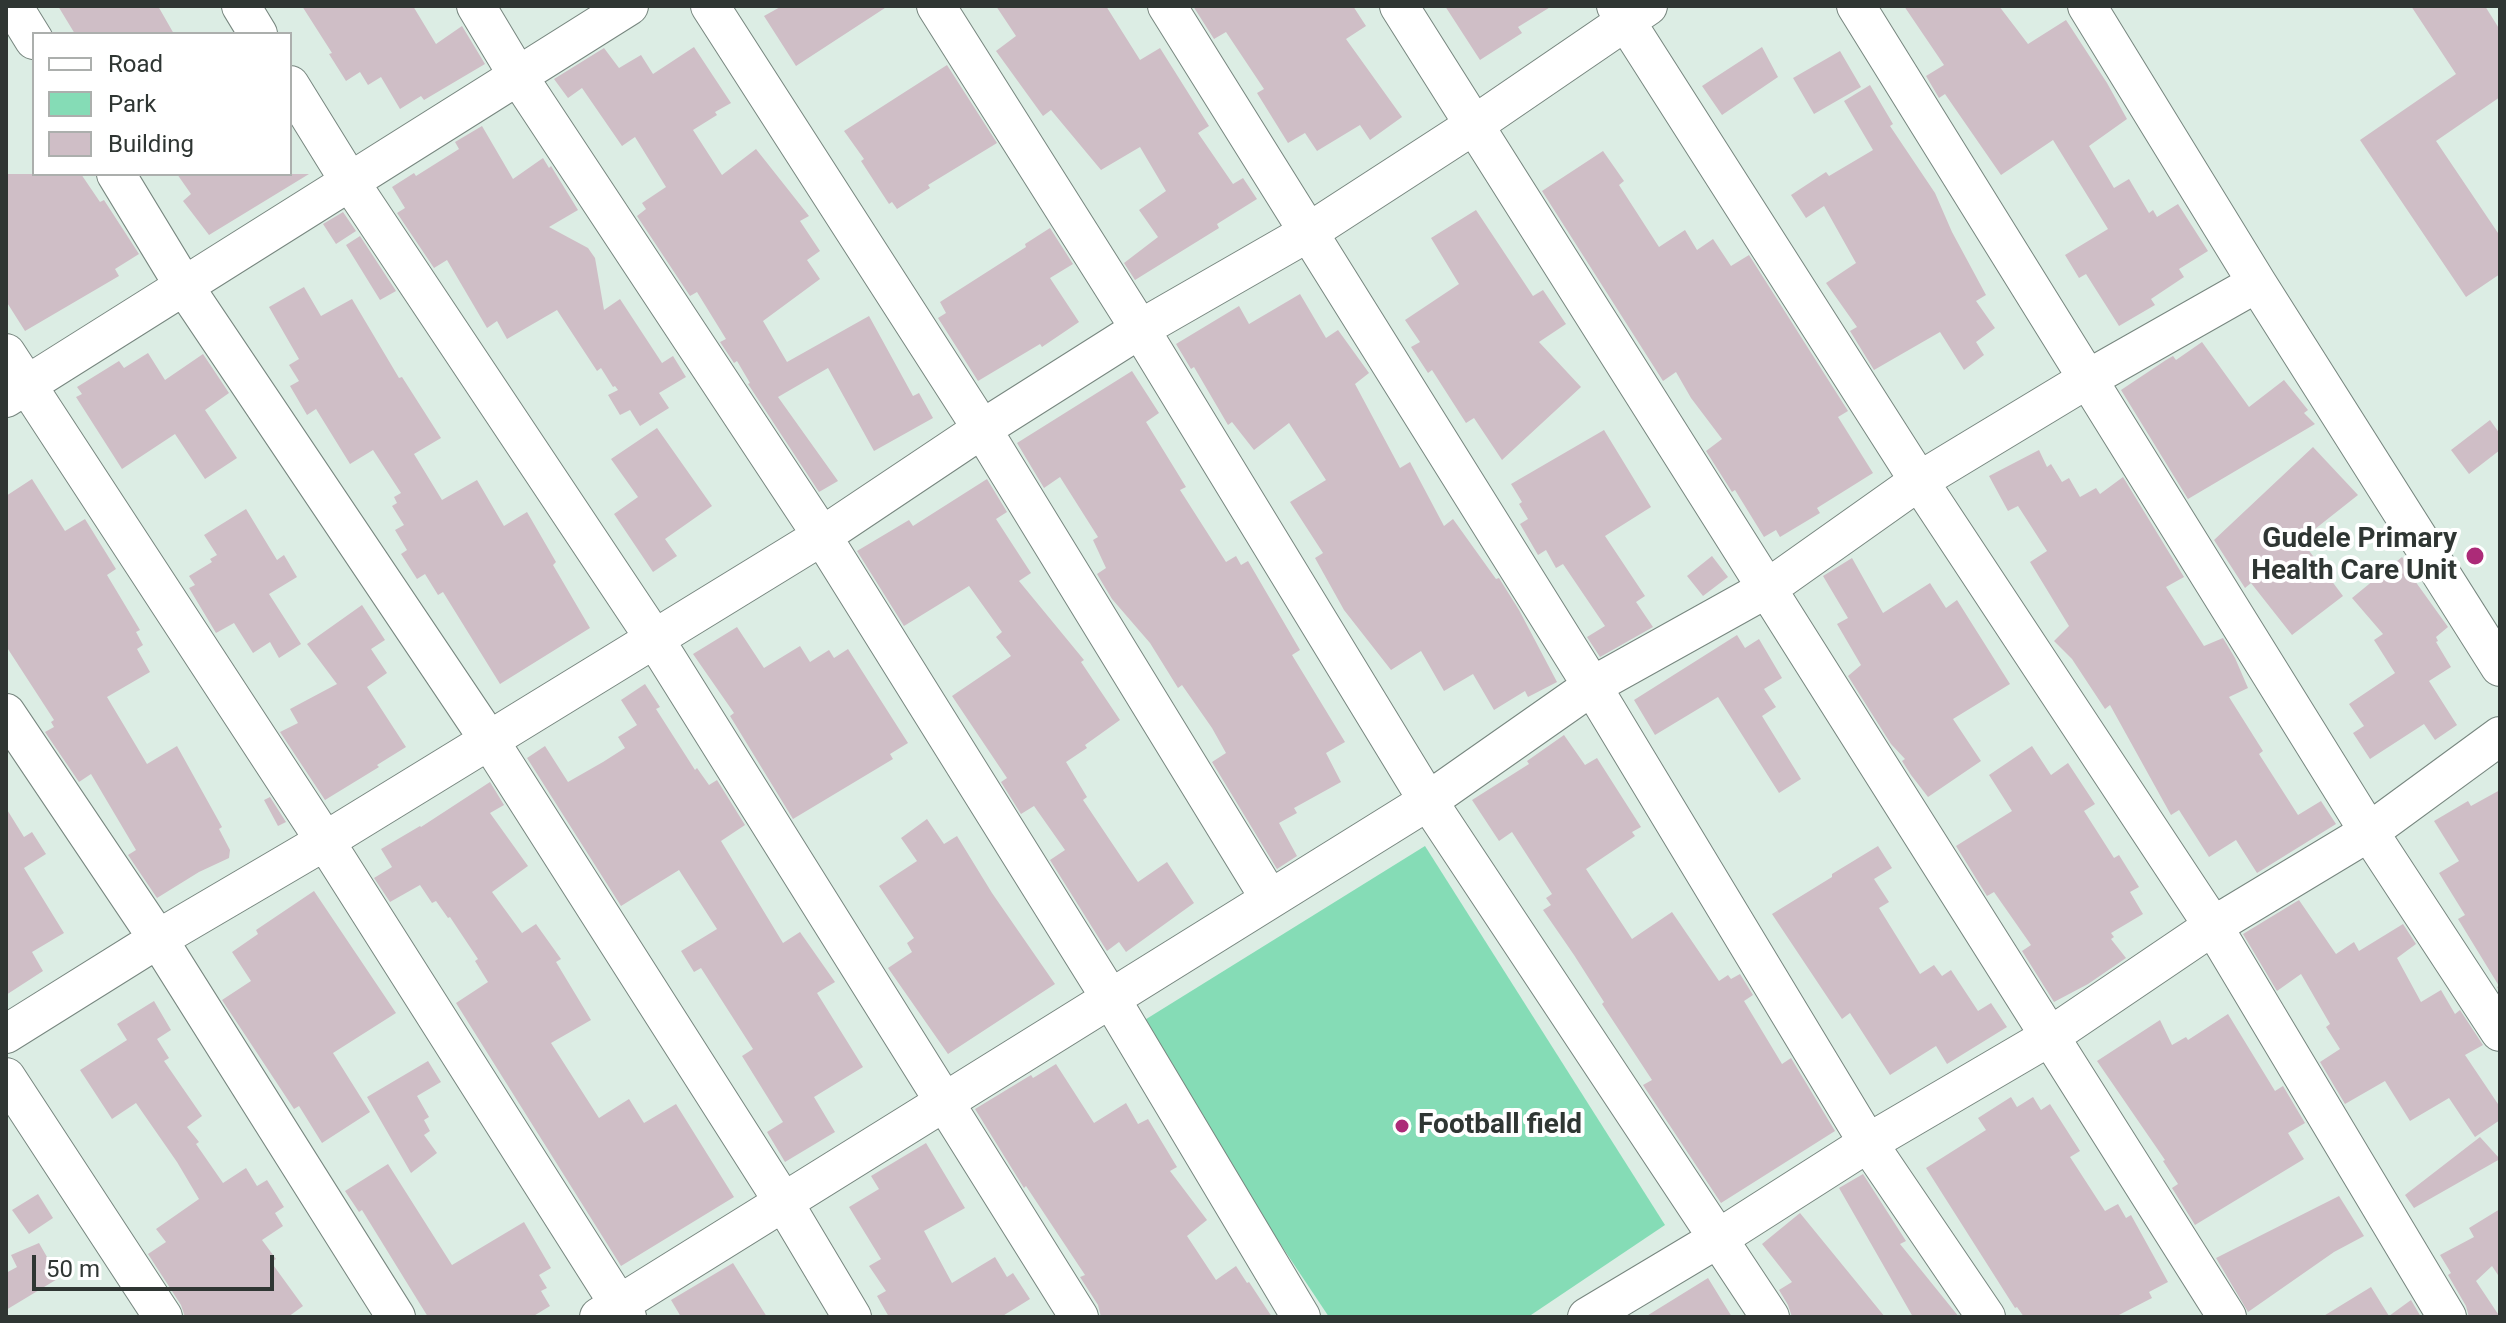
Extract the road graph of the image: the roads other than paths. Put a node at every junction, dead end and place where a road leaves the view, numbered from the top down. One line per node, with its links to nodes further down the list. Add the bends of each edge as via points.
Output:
1 (13, 6): 13 (street)
2 (241, 6): 12 (street)
3 (476, 6): 14 (street)
4 (629, 6): 14 (street)
5 (710, 6): 26 (street)
6 (936, 6): 22 (street)
7 (1167, 6): 19 (street)
8 (1399, 6): 16 (street)
9 (1856, 6): 24 (street)
10 (2087, 6): 20 (street)
11 (1630, 11): 16 (street); 27 (street)
12 (257, 32)
13 (32, 37)
14 (518, 76): 18 (street); 28 (street)
15 (292, 88): 18 (street)
16 (1474, 125): 19 (street); 29 (street)
17 (117, 176): 21 (street)
18 (350, 182): 21 (street); 30 (street)
19 (1309, 232): 22 (street); 32 (street)
20 (2257, 283): 24 (street); 31 (street)
21 (184, 286): 25 (street); 35 (street)
22 (1140, 329): 26 (street); 36 (street)
23 (6, 353): 25 (street)
24 (2086, 380): 27 (street); 37 (street)
25 (16, 392): 38 (street)
26 (982, 429): 28 (street); 39 (street)
27 (1919, 481): 29 (street); 40 (street)
28 (822, 536): 30 (street); 42 (street)
29 (1768, 588): 32 (street); 45 (street)
30 (654, 638): 35 (street); 47 (street)
31 (2500, 667)
32 (1592, 686): 36 (street); 48 (street)
33 (6, 713): 41 (street)
34 (2500, 736): 37 (street)
35 (489, 740): 38 (street); 49 (street)
36 (1428, 801): 39 (street); 50 (street)
37 (2369, 832): 40 (street); 43 (street)
38 (325, 841): 41 (street); 51 (street)
39 (1270, 899): 42 (street)
40 (2213, 926): 45 (street); 61 (street)
41 (158, 939): 44 (street); 53 (street)
42 (1111, 999): 47 (street); 56 (street)
43 (2500, 1032)
44 (6, 1034)
45 (2049, 1037): 48 (street); 60 (street)
46 (6, 1077): 52 (street)
47 (946, 1102): 49 (street); 55 (street)
48 (1868, 1143): 50 (street); 59 (street)
49 (784, 1203): 51 (street); 54 (street)
50 (1719, 1238): 57 (street); 58 (street)
51 (615, 1313)
52 (163, 1317)
53 (396, 1317)
54 (852, 1317)
55 (1079, 1317)
56 (1301, 1317)
57 (1587, 1317)
58 (1770, 1317)
59 (1986, 1317)
60 (2227, 1317)
61 (2447, 1317)

